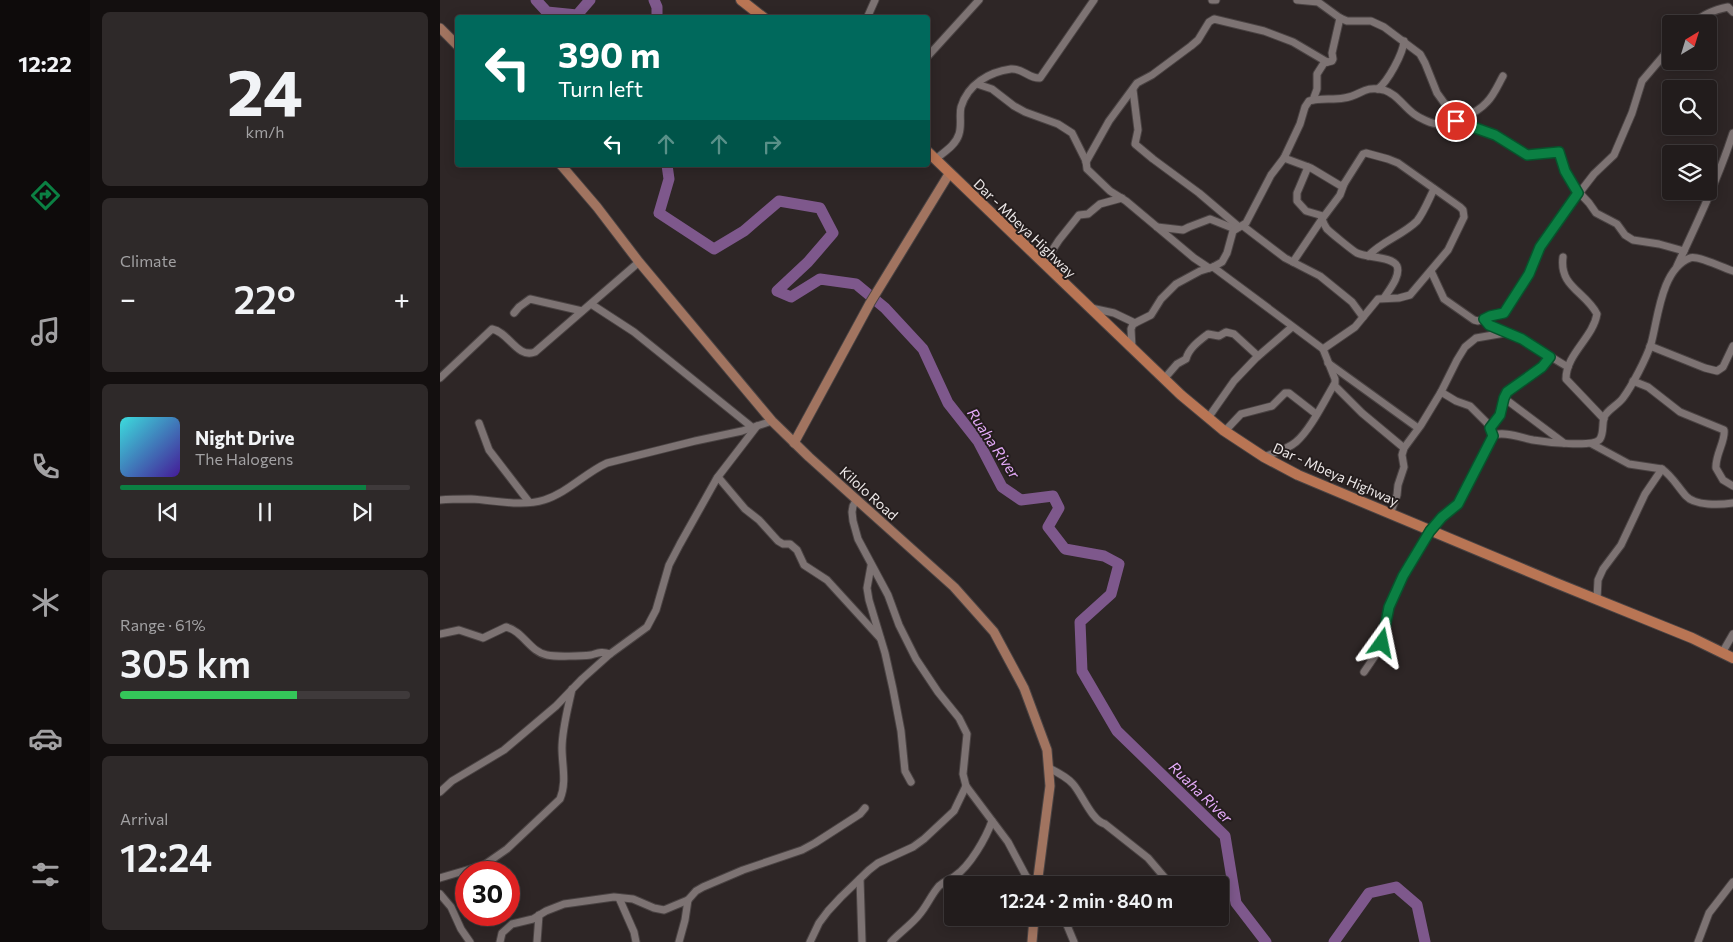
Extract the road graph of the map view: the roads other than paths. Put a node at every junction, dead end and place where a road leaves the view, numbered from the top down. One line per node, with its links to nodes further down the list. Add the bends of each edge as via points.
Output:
1 (741, 0): 7 (highway)
2 (875, 0): 8 (street)
3 (979, 0): 14 (street)
4 (1094, 0): 18 (street, via 1040,78 1011,69 987,75)
5 (1297, 0): 10 (street, via 1318,2)
6 (1733, 12): 9 (street, via 1728,8 1718,9)
7 (760, 15)
8 (869, 15)
9 (1704, 15)
10 (1340, 18): 12 (street, via 1371,20); 16 (street, via 1333,59)
11 (440, 28): 13 (main road)
12 (1404, 41): 19 (street, via 1402,52 1388,78); 22 (street, via 1420,54 1445,104)
13 (455, 43)
14 (930, 54)
15 (1662, 58): 35 (street, via 1642,81 1614,155)
16 (1327, 62): 20 (street, via 1293,42 1214,18 1198,40); 21 (street, via 1318,72)
17 (1503, 76): 22 (street, via 1488,102)
18 (977, 84): 28 (street, via 961,108 960,133); 29 (street, via 992,89 1025,112 1058,124 1072,133)
19 (1378, 89): 21 (street, via 1367,88 1344,98); 23 (street, via 1390,92 1414,114 1436,124)
20 (1133, 90): 29 (street, via 1108,121); 39 (street, via 1138,130 1135,144)
21 (1313, 100): 27 (street, via 1305,106)
22 (1463, 118): 23 (street); 24 (street)
23 (1456, 121): 24 (street)
24 (1479, 129): 35 (street, via 1527,155 1559,152 1565,171)
25 (1733, 133): 40 (street, via 1707,203)
26 (930, 154): 28 (highway, Dar - Mbeya Highway)
27 (1284, 158): 31 (street); 39 (street, via 1270,175 1247,221)
28 (936, 159): 32 (highway, Dar - Mbeya Highway)
29 (1086, 162): 36 (street, via 1087,169)
30 (563, 167): 43 (main road, Kilolo Road)
31 (1308, 167): 33 (street, via 1339,185); 37 (street, via 1297,192 1297,201 1306,211)
32 (949, 174): 45 (highway, Dar - Mbeya Highway); 84 (main road, via 870,303)
33 (1344, 184): 34 (street, via 1366,153 1393,160); 37 (street, via 1340,195)
34 (1434, 189): 41 (street, via 1414,223); 48 (street, via 1460,207 1464,217 1448,250)
35 (1578, 193): 40 (street, via 1596,213 1617,224 1630,238); 56 (street, via 1540,247 1529,274 1504,313)
36 (1122, 198): 38 (street); 45 (street, via 1100,204 1088,214 1079,214)
37 (1323, 217): 41 (street, via 1329,231 1359,254); 44 (street)
38 (1156, 227): 39 (street, via 1184,230 1210,219); 47 (street)
39 (1239, 227): 44 (street); 47 (street, via 1232,233 1222,262)
40 (1684, 250): 46 (street)
41 (1368, 256): 50 (street, via 1389,259 1397,267 1394,281)
42 (1563, 257): 67 (street, via 1563,274 1572,288 1587,298 1597,314 1594,325)
43 (639, 262): 51 (street); 77 (main road, Kilolo Road)
44 (1293, 262): 55 (street, via 1320,276 1352,302)
45 (1044, 263): 52 (highway, Dar - Mbeya Highway)
46 (1676, 267): 49 (street, via 1694,257); 60 (street, via 1661,299)
47 (1211, 268): 57 (street, via 1176,284 1161,299 1152,315); 58 (street)
48 (1431, 271): 50 (street, via 1409,296); 56 (street, via 1446,301 1474,320)
49 (1733, 271)
50 (1384, 298): 55 (street, via 1378,299)
51 (591, 304): 53 (street); 79 (street, via 634,332)
52 (1089, 308): 57 (street, via 1114,313); 62 (highway, Dar - Mbeya Highway)
53 (582, 311): 54 (street, via 530,300); 68 (street, via 530,354 522,352 492,329)
54 (514, 313)
55 (1363, 317): 63 (street)
56 (1484, 319): 59 (street)
57 (1135, 323): 62 (street, via 1131,329)
58 (1292, 326): 63 (street); 64 (street)
59 (1506, 333): 65 (street); 72 (street, via 1482,336 1469,343)
60 (1650, 346): 61 (street, via 1717,371 1723,367); 70 (street)
61 (1733, 346)
62 (1132, 348): 69 (highway, Dar - Mbeya Highway)
63 (1323, 350): 66 (street)
64 (1258, 356): 69 (street, via 1234,334 1208,334); 75 (street, via 1234,381)
65 (1550, 357): 67 (street); 73 (street)
66 (1327, 362): 71 (street, via 1335,379); 80 (street)
67 (1568, 367): 76 (street, via 1567,381)
68 (440, 378)
69 (1164, 379): 75 (highway, Dar - Mbeya Highway)
70 (1633, 381): 76 (street); 91 (street, via 1648,387 1680,412 1724,430 1716,468 1723,480)
71 (1334, 385): 74 (street); 87 (street)
72 (1441, 392): 80 (street); 81 (street, via 1470,406)
73 (1504, 398): 81 (street, via 1500,415); 85 (street)
74 (1316, 414): 82 (street, via 1285,393 1272,406 1241,414); 88 (street, via 1295,443)
75 (1208, 418): 82 (highway, Dar - Mbeya Highway)
76 (1604, 419): 86 (street, via 1600,439)
77 (772, 421): 79 (street); 84 (main road, Kilolo Road)
78 (479, 423): 94 (street, via 489,450)
79 (755, 427): 90 (street); 94 (street, via 607,463 545,500)
80 (1418, 428): 87 (street)
81 (1490, 428): 83 (street)
82 (1226, 431): 88 (highway, Dar - Mbeya Highway)
83 (1493, 436): 85 (street, via 1500,434); 97 (street, via 1458,504)
84 (794, 443): 92 (main road, Kilolo Road)
85 (1565, 443): 86 (street)
86 (1592, 444): 89 (street, via 1629,464)
87 (1404, 448): 96 (street, via 1404,466)
88 (1264, 457): 96 (highway, Dar - Mbeya Highway)
89 (1662, 469): 95 (street, via 1694,502); 99 (street, via 1603,570 1598,580)
90 (718, 477): 102 (street, via 778,541 795,547 804,565 827,580); 104 (street, via 669,565 656,610 647,627)
91 (1733, 486)
92 (857, 499): 98 (street, via 853,506 853,521); 108 (main road, Kilolo Road, via 954,587 994,632 1024,688 1047,750)
93 (440, 500): 94 (street)
94 (530, 502)
95 (1733, 504)
96 (1390, 514): 97 (highway, Dar - Mbeya Highway)
97 (1430, 531): 99 (highway, Dar - Mbeya Highway); 106 (street, via 1397,588 1379,650)
98 (871, 566): 102 (street, via 867,588); 110 (street, via 888,595 916,658 968,734 963,774)
99 (1597, 599): 103 (highway, Dar - Mbeya Highway)
100 (440, 634): 104 (street, via 459,630 483,638 506,627 543,654 559,657)
101 (1733, 634): 103 (street)
102 (880, 638): 109 (street, via 901,731 905,771)
103 (1722, 653): 105 (highway, Dar - Mbeya Highway)
104 (610, 654): 107 (street)
105 (1733, 658)
106 (1364, 672)
107 (572, 689): 111 (street, via 504,750 452,781); 117 (street, via 562,748 564,790 560,799 507,849 484,865)
108 (1049, 768): 115 (main road, Kilolo Road, via 1050,786); 116 (street, via 1074,784 1099,821 1148,858)
109 (911, 782)
110 (966, 786): 113 (street); 118 (street, via 954,810 924,839 878,863)
111 (440, 792)
112 (865, 808): 122 (street, via 809,847 703,887)
113 (992, 821): 114 (street, via 1014,851); 133 (street, via 982,844 964,867 940,885 920,915)
114 (1026, 876)
115 (1037, 876)
116 (1163, 876)
117 (440, 878)
118 (860, 879): 131 (street, via 828,911); 132 (street)
119 (1733, 882): 136 (street, via 1709,913)
120 (440, 894): 126 (street)
121 (619, 898): 122 (street, via 633,899 660,910); 123 (street, via 564,904); 129 (street)
122 (688, 900): 130 (street)
123 (539, 914): 127 (street, via 506,928); 128 (street)
124 (1033, 926): 134 (main road)
125 (1067, 926): 135 (street)
126 (470, 942)
127 (500, 942)
128 (537, 942)
129 (636, 942)
130 (679, 942)
131 (810, 942)
132 (862, 942)
133 (891, 942)
134 (1032, 942)
135 (1074, 942)
136 (1700, 942)

